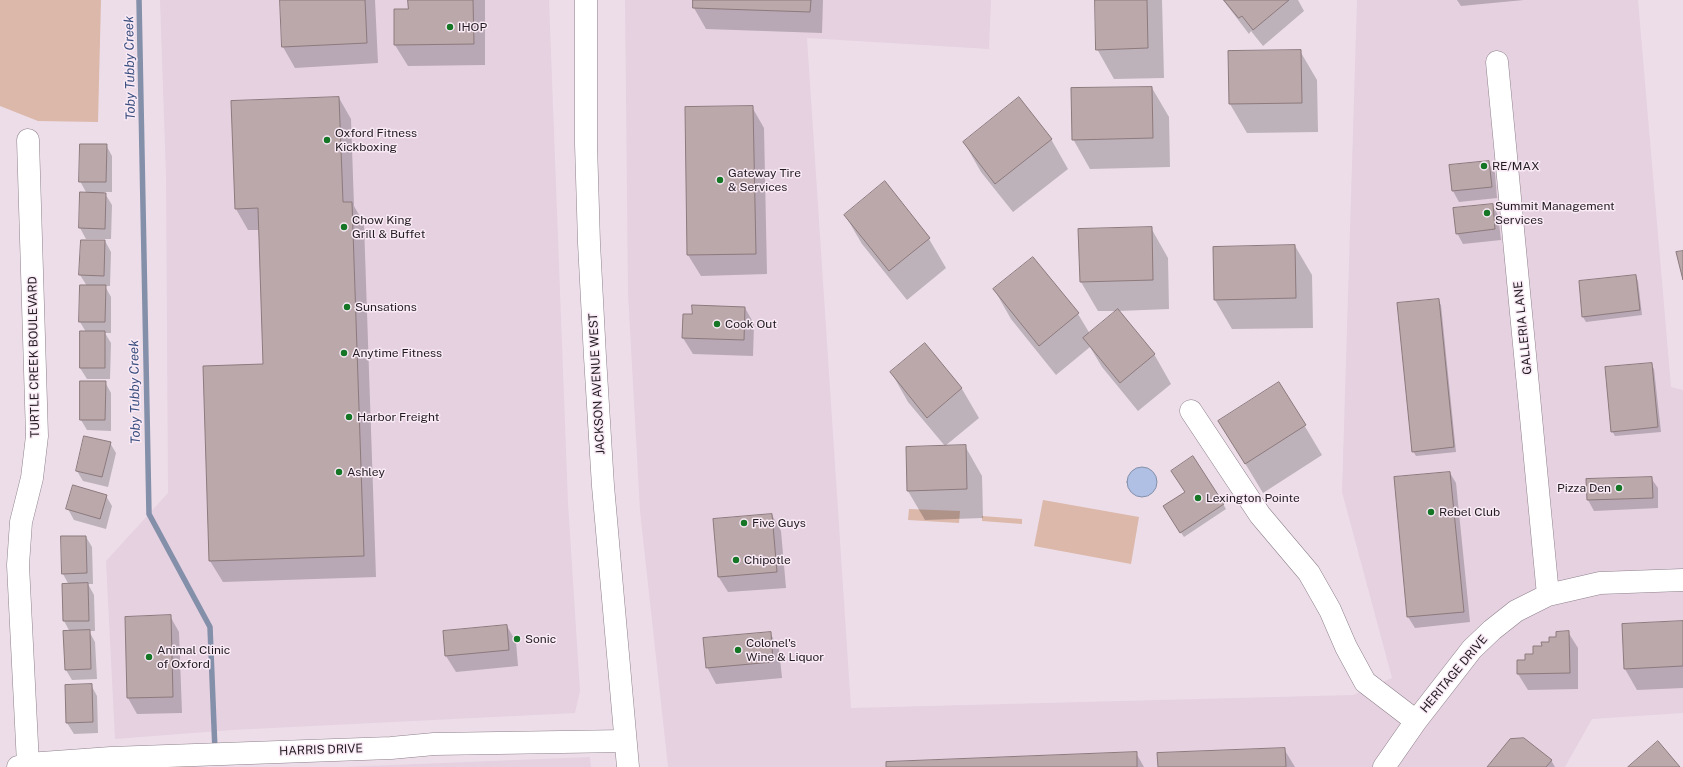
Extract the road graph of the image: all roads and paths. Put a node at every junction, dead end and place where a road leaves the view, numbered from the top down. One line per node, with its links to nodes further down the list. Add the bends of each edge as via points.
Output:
1 (586, 0): 8 (street, JACKSON AVENUE WEST, via 586,144 590,258 603,486)
2 (1497, 62): 6 (street, GALLERIA LANE)
3 (28, 140): 10 (street, TURTLE CREEK BOULEVARD, via 37,436 32,478 21,522 18,564)
4 (1191, 411): 7 (street, via 1260,515 1308,573 1330,610 1365,682)
5 (1683, 580): 6 (street, HERITAGE DRIVE, via 1600,584)
6 (1548, 595): 7 (street, HERITAGE DRIVE, via 1516,611 1492,630 1464,659)
7 (1416, 720): 12 (street, HERITAGE DRIVE)
8 (625, 741): 9 (street, HARRIS DRIVE, via 434,744); 11 (street, JACKSON AVENUE WEST)
9 (111, 763): 10 (street, HARRIS DRIVE)
10 (23, 766)
11 (628, 767)
12 (1384, 767)

